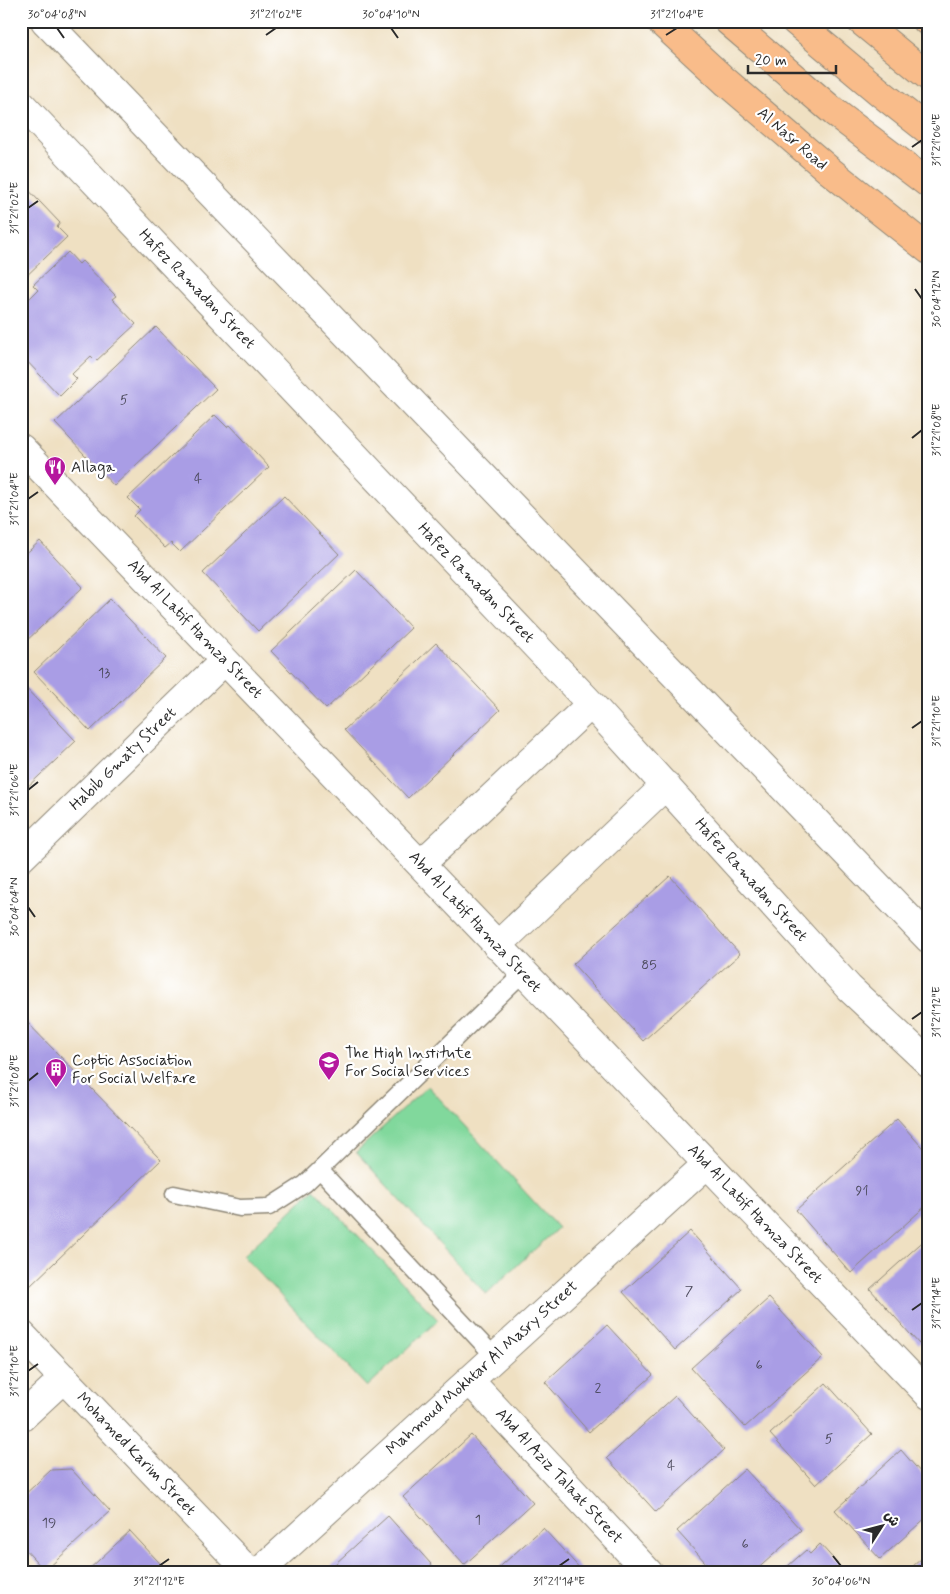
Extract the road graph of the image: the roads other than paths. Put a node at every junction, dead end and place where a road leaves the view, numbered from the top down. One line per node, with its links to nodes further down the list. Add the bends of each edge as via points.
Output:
1 (46, 21): 17 (street)
2 (660, 21): 10 (highway, Al Nasr Road, via 822,165)
3 (795, 21): 8 (highway)
4 (861, 21): 6 (highway)
5 (736, 28): 9 (highway, via 834,112)
6 (929, 78)
7 (21, 104): 13 (street, Hafez Ramadan Street)
8 (929, 131)
9 (929, 184)
10 (929, 250)
11 (21, 448): 12 (street, Abd Al Latif Hamza Street)
12 (224, 660): 15 (street, Habib Gmaty Street); 16 (street, Abd Al Latif Hamza Street)
13 (591, 704): 14 (street, Hafez Ramadan Street); 16 (street)
14 (666, 785): 18 (street); 20 (street, Hafez Ramadan Street, via 850,988)
15 (21, 858)
16 (421, 864): 18 (street, Abd Al Latif Hamza Street)
17 (929, 939)
18 (497, 946): 19 (street, Abd Al Latif Hamza Street)
19 (523, 972): 21 (street, Abd Al Latif Hamza Street); 22 (lane)
20 (929, 1063)
21 (707, 1164): 25 (street, Mahmoud Mokhtar Al Masry Street); 28 (street, Abd Al Latif Hamza Street)
22 (320, 1170): 23 (lane, via 306,1184 269,1208 240,1208); 25 (lane)
23 (174, 1194)
24 (21, 1334): 26 (street, Mohamed Karim Street)
25 (495, 1357): 27 (street, Mahmoud Mokhtar Al Masry Street)
26 (64, 1378): 29 (street); 30 (street, Mohamed Karim Street)
27 (469, 1380): 31 (street, Mahmoud Mokhtar Al Masry Street); 32 (street, Abd Al Aziz Talaat Street)
28 (929, 1395)
29 (21, 1418)
30 (250, 1573)
31 (258, 1573)
32 (649, 1573)

